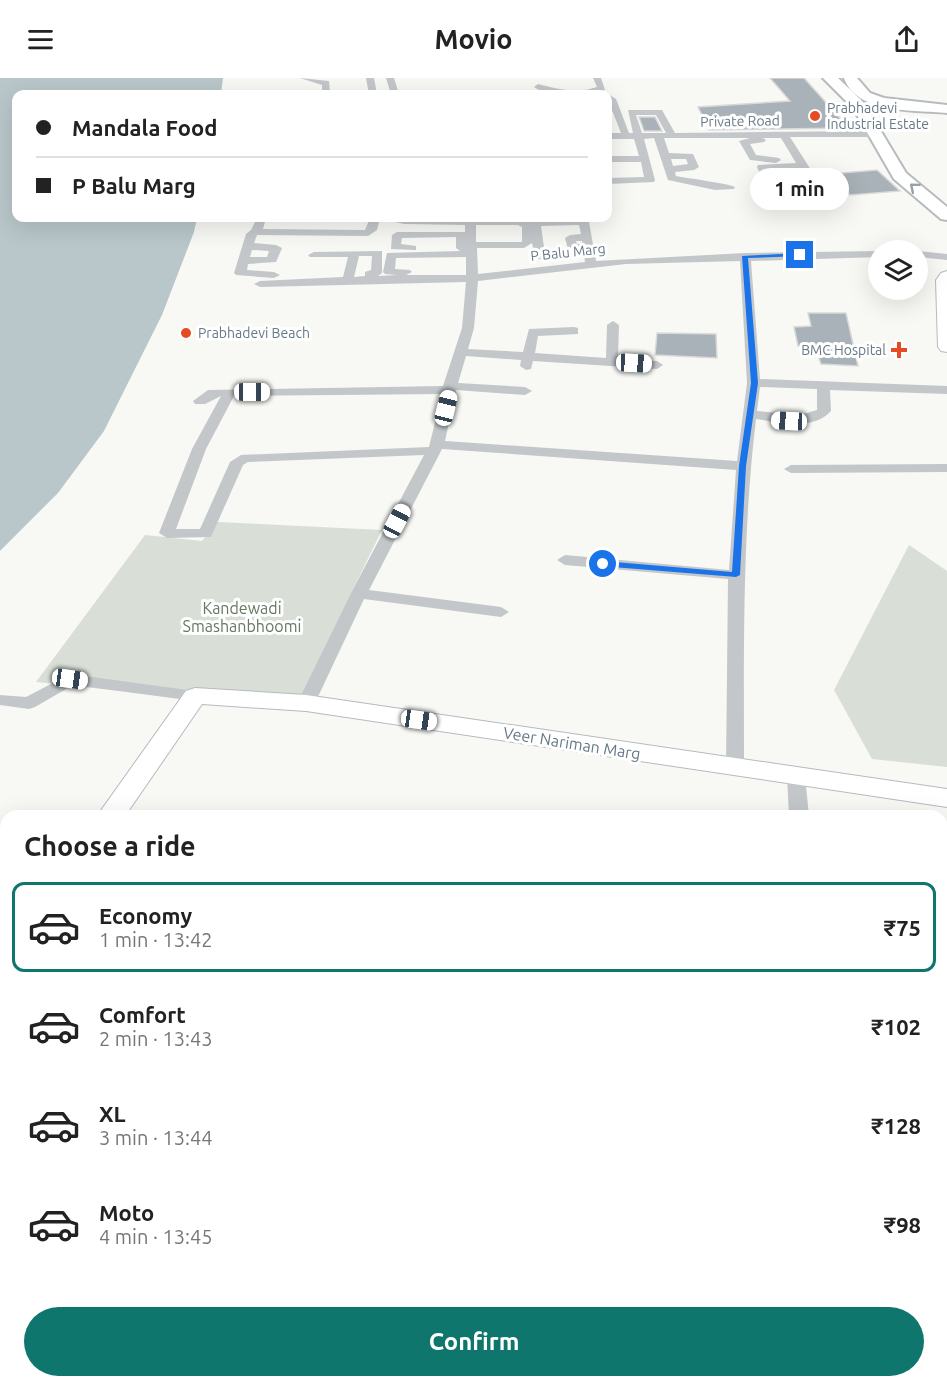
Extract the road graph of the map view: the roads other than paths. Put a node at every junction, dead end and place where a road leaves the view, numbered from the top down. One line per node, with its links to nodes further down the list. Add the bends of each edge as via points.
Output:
1 (597, 78): 8 (street, via 602,88)
2 (830, 78): 11 (main road, via 859,106)
3 (849, 78): 10 (main road, via 865,96 882,102)
4 (303, 81): 6 (street, via 326,83)
5 (538, 87): 7 (street)
6 (326, 90)
7 (548, 90)
8 (597, 90)
9 (612, 109): 13 (street)
10 (947, 109): 11 (main road, via 903,114)
11 (873, 134): 14 (street, Private Road); 24 (main road, one-way to 11, via 900,176)
12 (612, 136): 13 (street)
13 (632, 136): 15 (street); 16 (street, via 631,112 659,112); 19 (street)
14 (785, 137): 16 (street, Private Road); 20 (street); 20 (street, via 744,141 754,159)
15 (659, 140): 16 (street, Private Road); 17 (street)
16 (674, 140)
17 (665, 156): 21 (street); 21 (street, via 690,156 694,167)
18 (612, 159): 19 (street)
19 (645, 159): 22 (street, via 650,180)
20 (801, 163): 20 (street, via 763,166 761,168 771,186 814,186)
21 (669, 169): 23 (street, via 676,180)
22 (612, 181)
23 (730, 187)
24 (947, 215)
25 (260, 222): 30 (street)
26 (320, 222): 31 (street)
27 (374, 222): 32 (street, via 372,231)
28 (466, 222): 34 (street)
29 (523, 222): 34 (street, via 527,225 524,245)
30 (256, 232): 31 (street); 33 (street, via 251,234)
31 (319, 232): 32 (street)
32 (350, 232): 36 (street)
33 (247, 246): 42 (street); 42 (street, via 276,248 272,261)
34 (467, 250): 34 (street, via 399,248 395,246 400,233 460,234); 34 (street, via 392,254 388,271 461,272); 46 (street)
35 (589, 251): 35 (street, via 583,222 535,224 540,257); 40 (street, P Balu Marg); 46 (street, P Balu Marg)
36 (345, 254): 38 (street); 45 (street)
37 (868, 254): 40 (street, P Balu Marg)
38 (314, 255)
39 (928, 255): 41 (street)
40 (745, 256): 55 (street)
41 (947, 257)
42 (243, 261): 43 (street, via 243,275)
43 (327, 275)
44 (947, 276): 50 (street)
45 (346, 278): 46 (street, P Balu Marg); 47 (street, P Balu Marg)
46 (472, 278): 51 (street, via 468,328)
47 (260, 284)
48 (613, 326): 53 (street)
49 (574, 331): 52 (street, via 533,332)
50 (947, 346)
51 (461, 352): 52 (street); 57 (street)
52 (526, 362): 53 (street)
53 (612, 362): 54 (street)
54 (657, 364)
55 (754, 383): 56 (street); 62 (street)
56 (823, 385): 58 (street); 62 (street, via 824,411 818,417)
57 (450, 388): 59 (street); 60 (street); 64 (street)
58 (947, 390)
59 (230, 392): 61 (street, via 213,393); 64 (street, via 199,449 167,533 206,534 237,462 246,458)
60 (525, 392)
61 (200, 401)
62 (749, 417): 63 (street); 65 (street)
63 (828, 423)
64 (435, 448): 65 (street); 70 (street)
65 (743, 466): 69 (street)
66 (947, 468): 67 (street)
67 (791, 469)
68 (565, 560): 69 (street)
69 (736, 575): 75 (street)
70 (359, 593): 71 (street); 74 (street)
71 (501, 612)
72 (195, 696): 73 (street, via 70,679 29,703); 74 (street, Veer Nariman Marg); 78 (street)
73 (0, 700)
74 (306, 703): 75 (street, Veer Nariman Marg)
75 (735, 767): 76 (street, Veer Nariman Marg)
76 (796, 776): 77 (street, Veer Nariman Marg); 79 (street)
77 (947, 798)
78 (115, 810)
79 (799, 810)

